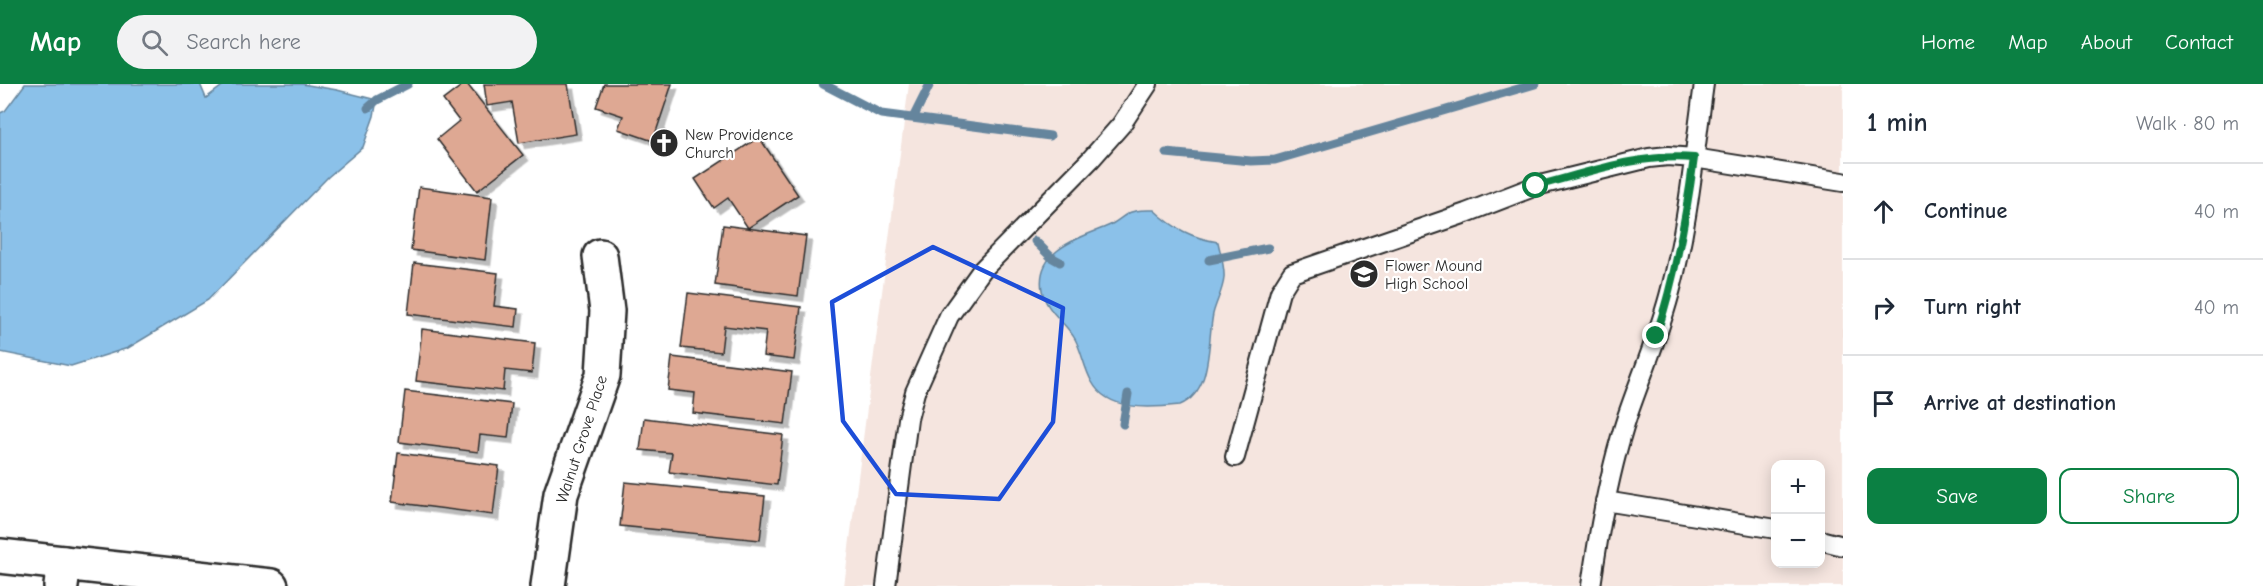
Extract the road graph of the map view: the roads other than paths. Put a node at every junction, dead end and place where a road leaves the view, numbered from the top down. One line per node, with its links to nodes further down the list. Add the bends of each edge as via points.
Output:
1 (1148, 84): 15 (lane, via 1114,133 982,270 949,316 919,383 908,419)
2 (1704, 84): 3 (lane)
3 (1694, 158): 4 (lane); 6 (lane, via 1649,158 1536,186 1292,273 1280,292); 7 (lane, via 1669,297 1627,417)
4 (1843, 182)
5 (600, 256): 14 (street, Walnut Grove Place, via 606,311 603,375 561,494)
6 (1236, 457)
7 (1605, 501): 8 (lane); 16 (lane)
8 (1771, 528)
9 (1825, 541): 10 (lane)
10 (1843, 546)
11 (0, 556): 12 (street)
12 (63, 575): 13 (street)
13 (271, 586)
14 (548, 586)
15 (886, 586)
16 (1591, 586)

